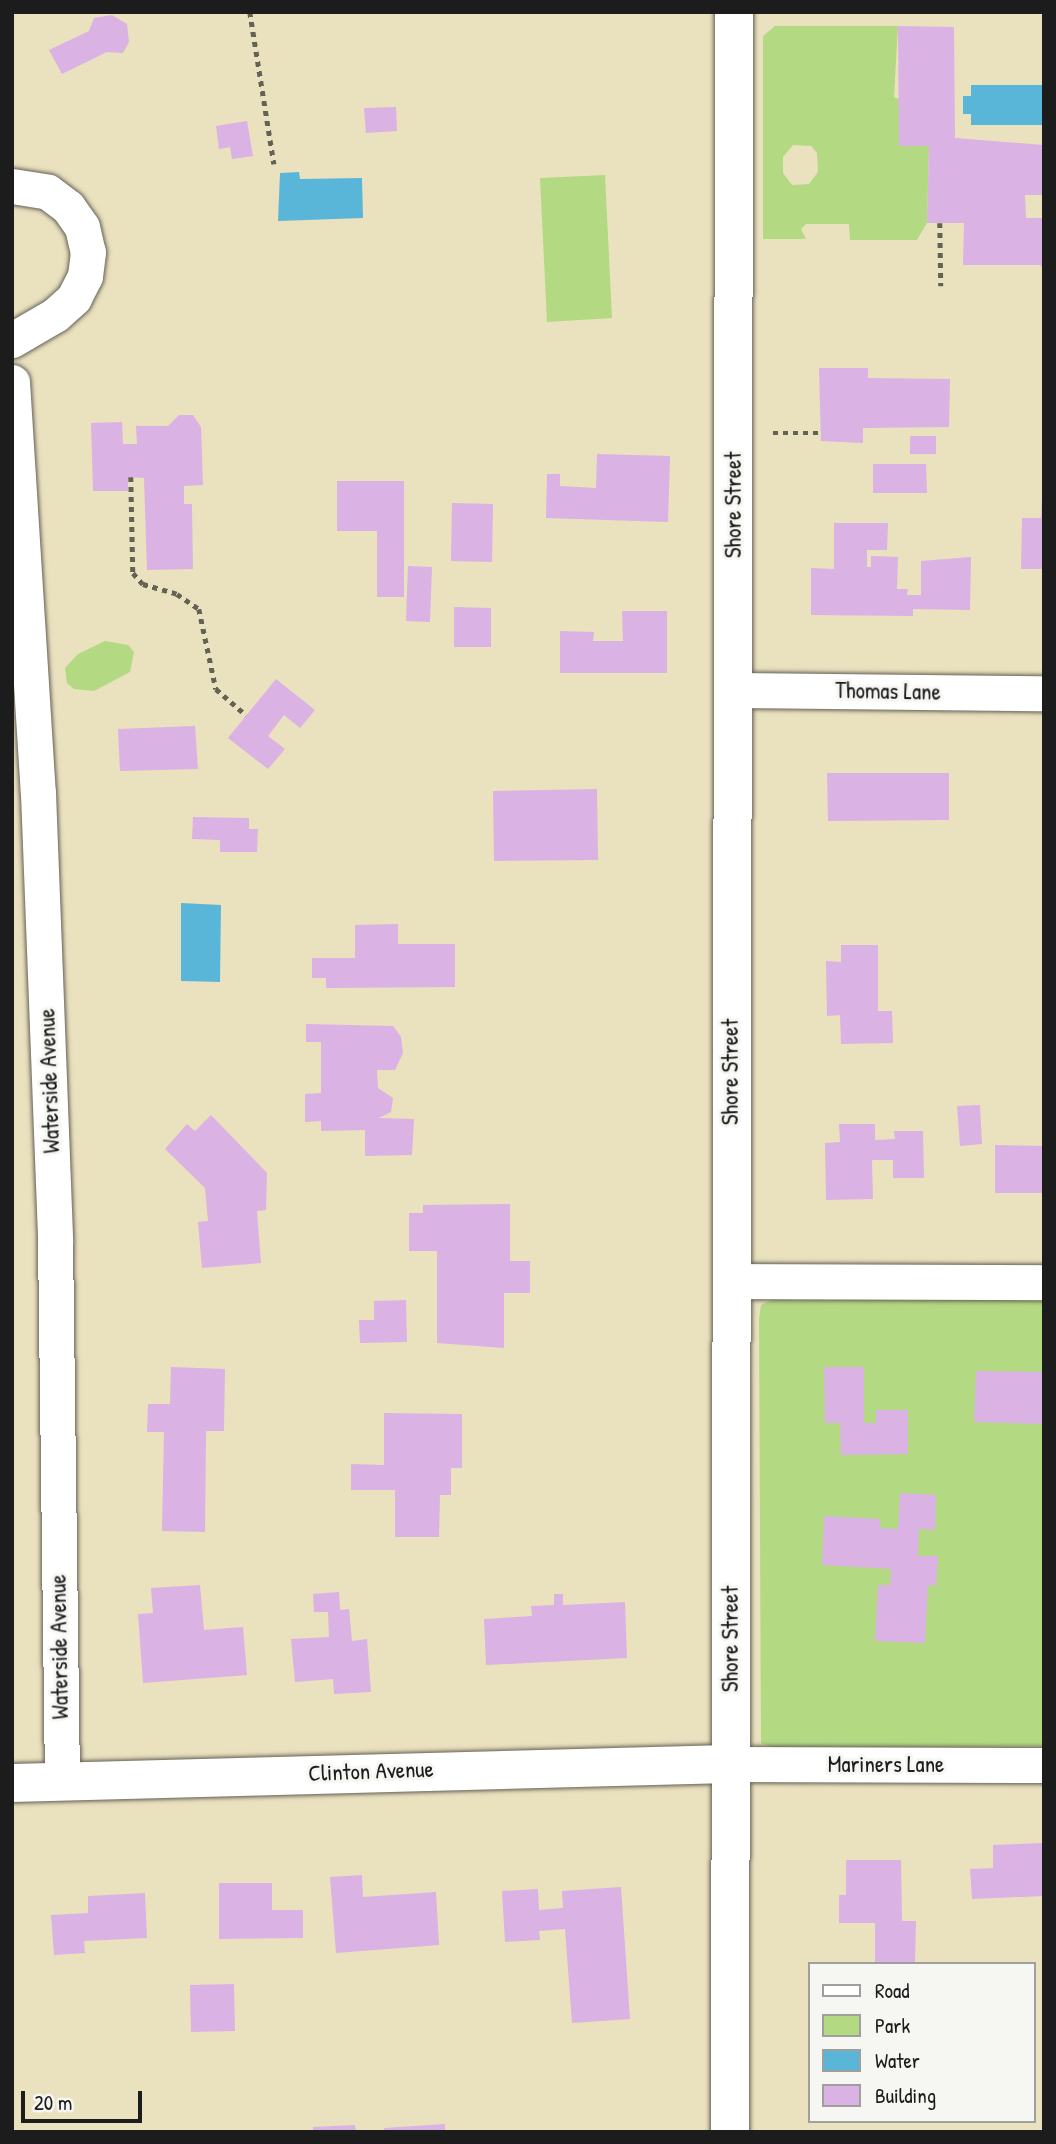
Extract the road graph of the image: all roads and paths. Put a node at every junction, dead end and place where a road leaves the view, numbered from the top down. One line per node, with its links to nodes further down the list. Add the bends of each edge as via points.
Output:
1 (250, 12): 3 (path)
2 (734, 12): 12 (main road, Shore Street)
3 (274, 164)
4 (12, 186): 7 (street, via 48,192 68,206 82,228 88,252 85,276 74,298)
5 (940, 223): 6 (path)
6 (940, 286)
7 (12, 340)
8 (12, 382): 19 (street, Waterside Avenue, via 38,793 55,1240)
9 (770, 433): 10 (path)
10 (821, 433)
11 (131, 477): 14 (path, via 133,573 143,584 177,594 199,609 216,689)
12 (732, 690): 13 (street, Thomas Lane); 15 (main road, Shore Street, via 729,1073)
13 (1044, 693)
14 (246, 715)
15 (733, 1280): 16 (street); 17 (main road, Shore Street)
16 (1044, 1282)
17 (729, 1764): 18 (street, Mariners Lane); 19 (main road, Clinton Avenue); 21 (main road, Shore Street)
18 (1044, 1765)
19 (62, 1780): 20 (main road, Clinton Avenue)
20 (12, 1783)
21 (730, 2132)

